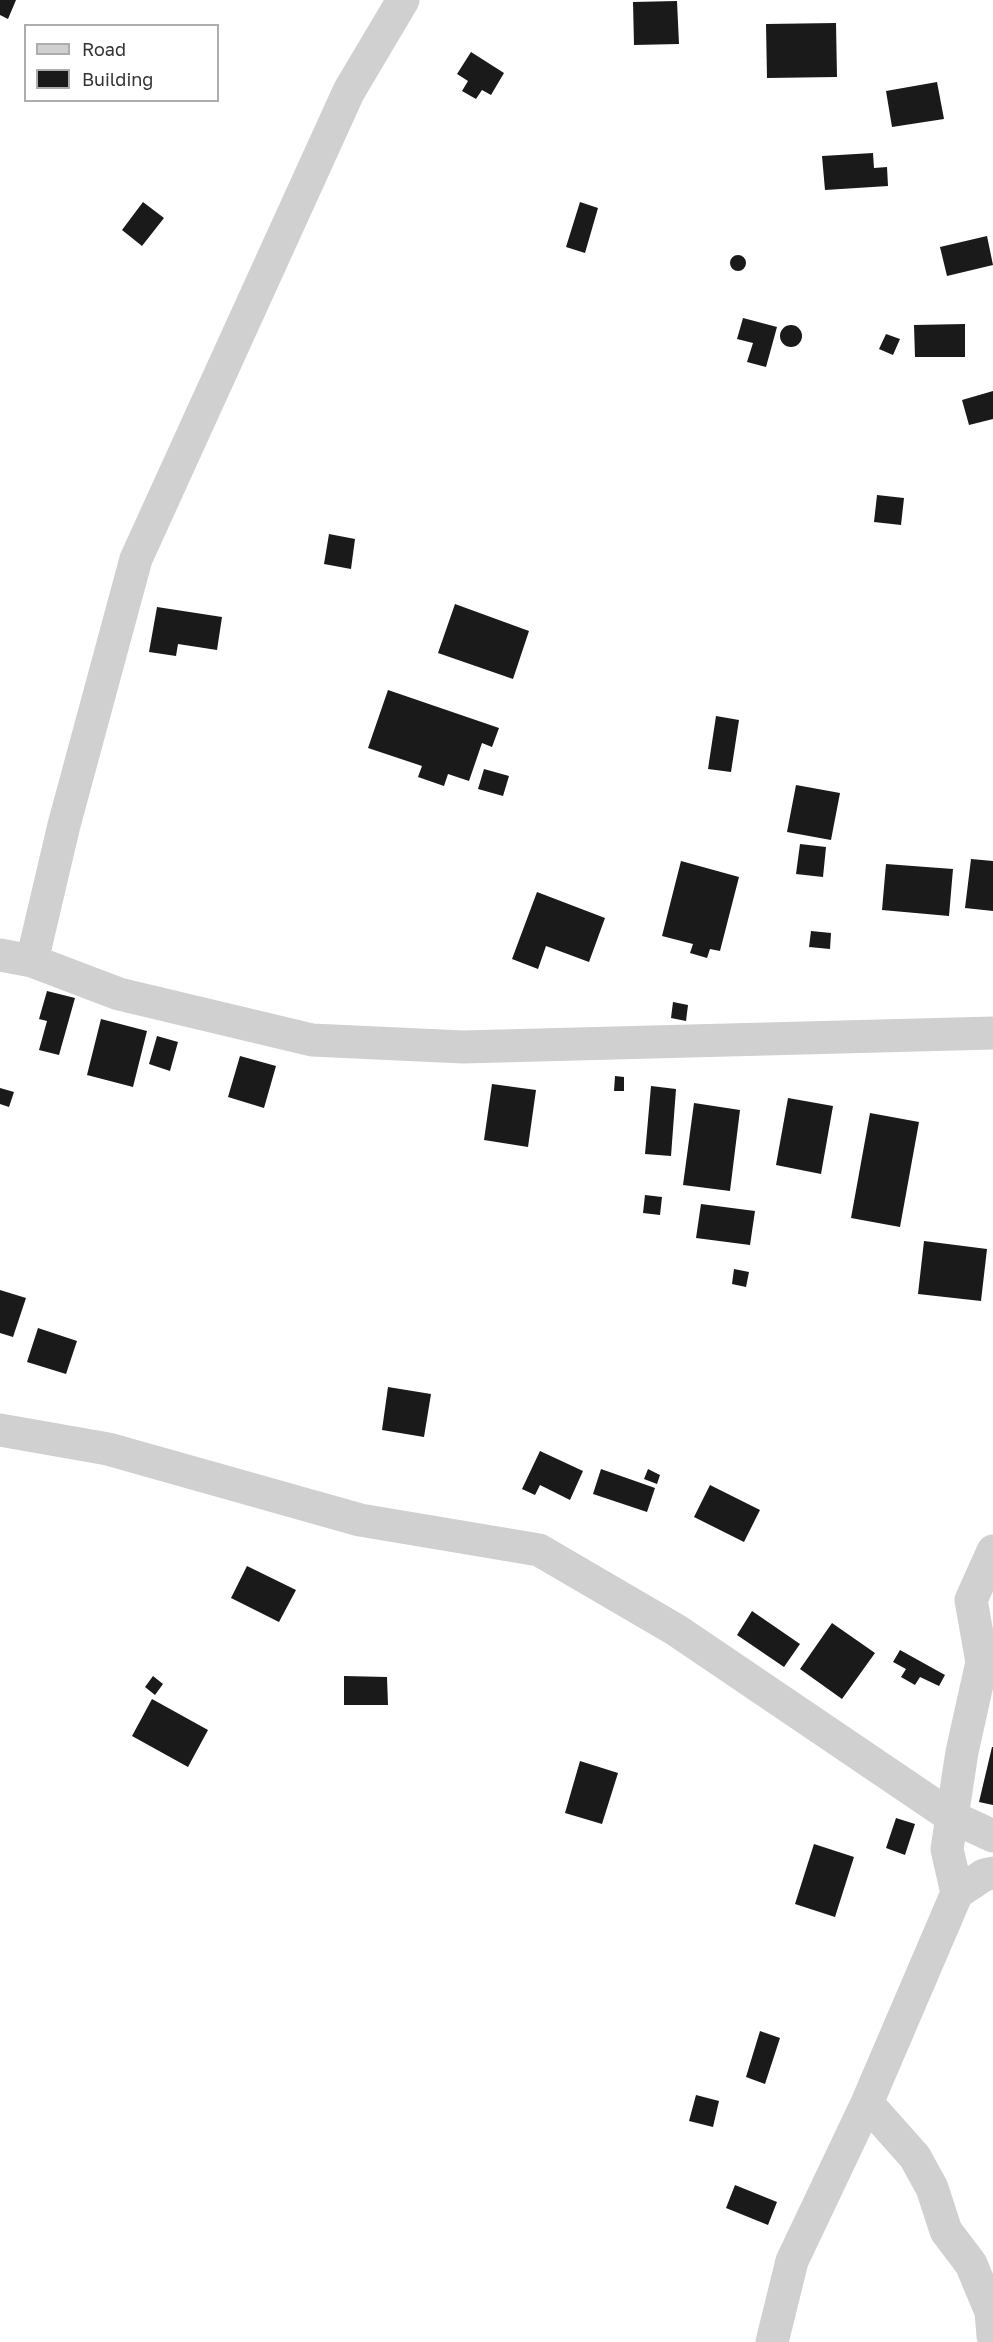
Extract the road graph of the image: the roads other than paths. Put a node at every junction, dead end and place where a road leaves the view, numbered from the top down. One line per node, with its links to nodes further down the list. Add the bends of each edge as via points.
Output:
1 (403, 0): 3 (street, via 349,91 136,559 64,825)
2 (0, 955): 3 (street)
3 (32, 961): 4 (street, via 119,994 312,1040 464,1047)
4 (993, 1033)
5 (0, 1431): 7 (street, via 108,1449 360,1520 539,1550 676,1630)
6 (993, 1551): 7 (street, via 971,1600 982,1662)
7 (952, 1816): 8 (street); 10 (street, via 947,1849)
8 (993, 1836)
9 (993, 1873): 10 (street)
10 (957, 1893): 11 (street)
11 (867, 2103): 12 (street, via 915,2157 932,2188 946,2231 971,2264 991,2312); 13 (street, via 792,2261)
12 (993, 2336)
13 (772, 2342)

